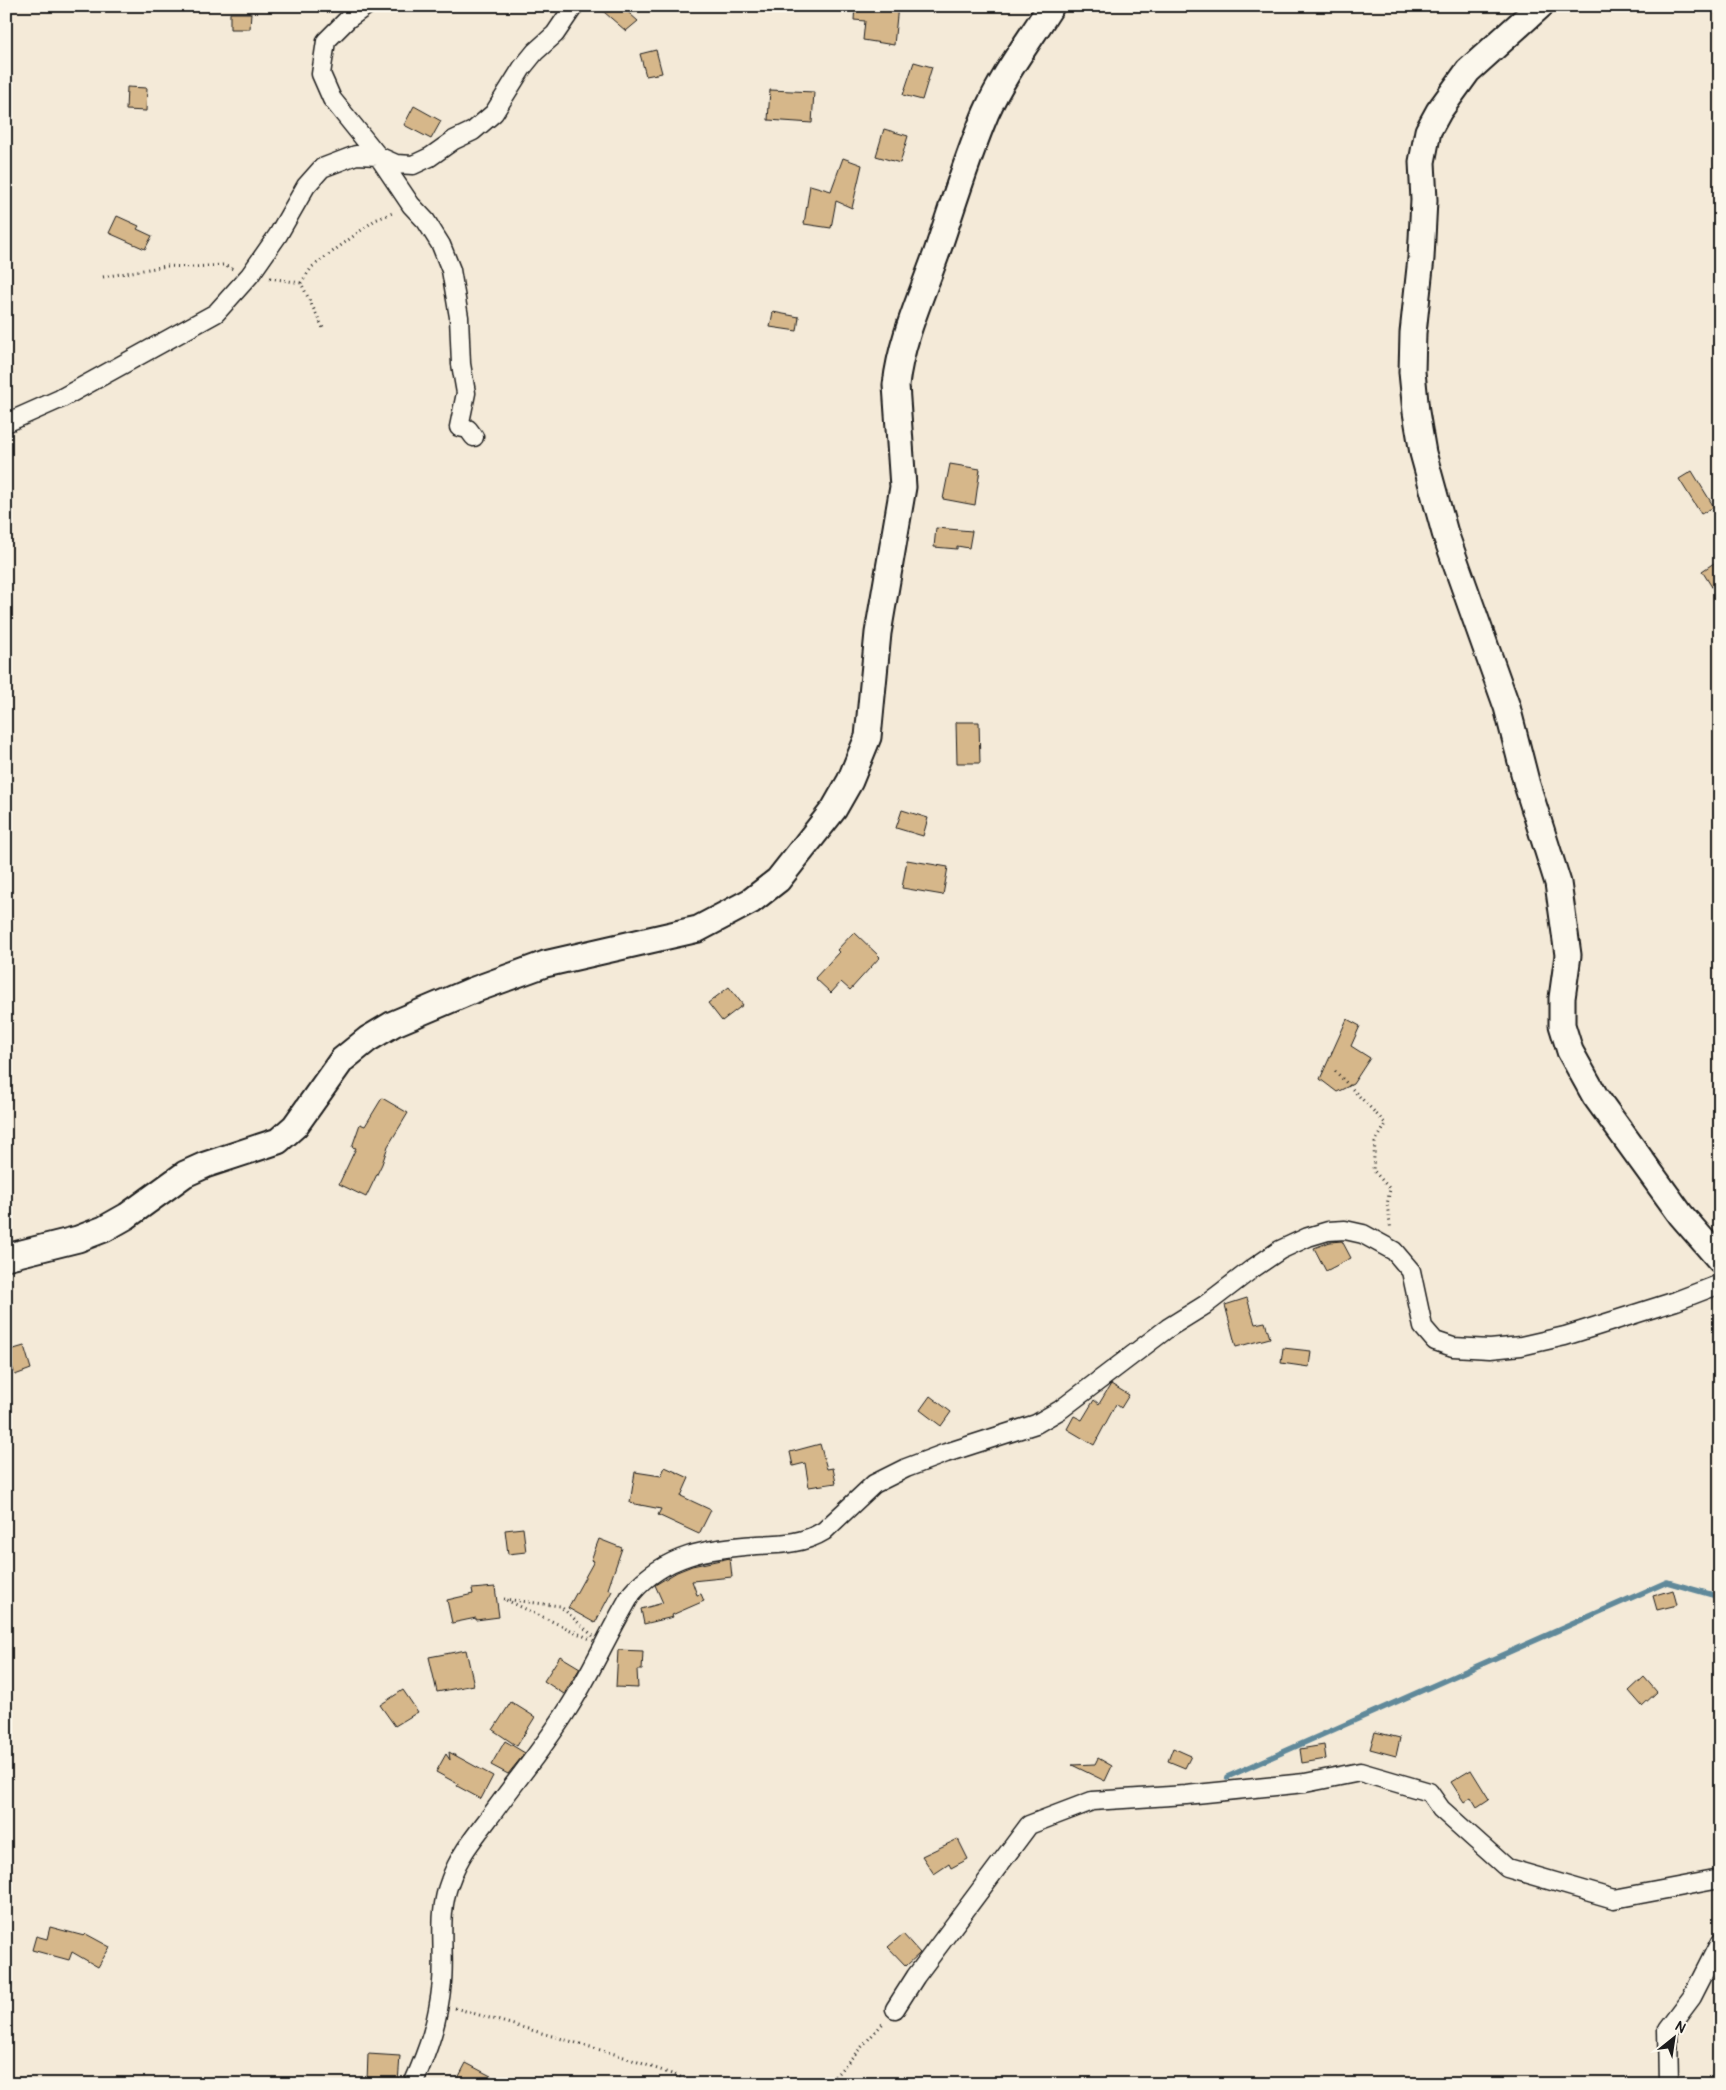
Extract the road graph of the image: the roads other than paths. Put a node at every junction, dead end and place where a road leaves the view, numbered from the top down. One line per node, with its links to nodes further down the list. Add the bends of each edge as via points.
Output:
1 (366, 6): 5 (street, via 326,41 321,74 332,99)
2 (574, 6): 5 (street, via 555,34 522,68 494,113 473,131 413,165 396,164)
3 (1051, 6): 8 (main road, via 1000,85 987,112 922,288 898,370 896,385 903,487 878,633 868,736 850,781 834,809 778,880 751,901 698,928 545,964 393,1024 342,1060 295,1126 278,1141 185,1174 104,1229)
4 (1540, 6): 9 (main road, via 1468,70 1428,131 1422,162 1424,200 1413,333 1416,412 1423,453 1445,533 1507,707 1558,883 1568,955 1562,1025 1570,1051 1594,1096 1681,1215)
5 (378, 156): 6 (street, via 356,155 322,168 250,275 216,313 60,399); 7 (street, via 442,245 451,270 466,394 460,427 468,429)
6 (6, 423)
7 (474, 437)
8 (6, 1257)
9 (1720, 1260)
10 (1720, 1284): 14 (street, via 1565,1336 1521,1346 1453,1347 1435,1341 1424,1328 1411,1271 1394,1251 1363,1234 1328,1231 1287,1247 1252,1270 1168,1328 1060,1410 1036,1424 906,1468 874,1484 816,1537 795,1543 702,1552 657,1569 632,1593 568,1710 472,1838 450,1881 442,1917 442,1981 434,2035)
11 (1720, 1879): 13 (street, via 1614,1899 1507,1868 1441,1808 1429,1792 1360,1772 1305,1783 1092,1801 1029,1825)
12 (1720, 1942): 15 (street, via 1692,1997 1668,2029)
13 (895, 2009)
14 (413, 2084)
15 (1669, 2084)

